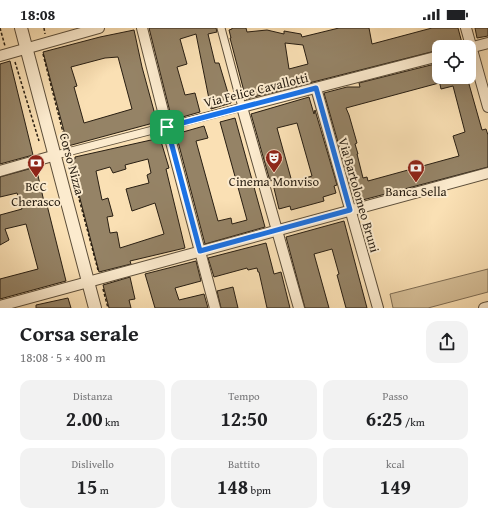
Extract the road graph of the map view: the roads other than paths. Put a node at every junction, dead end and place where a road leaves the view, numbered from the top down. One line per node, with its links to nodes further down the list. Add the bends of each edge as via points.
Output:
1 (21, 28): 9 (street, Corso Nizza)
2 (99, 28): 9 (street)
3 (142, 28): 16 (street)
4 (221, 28): 14 (street)
5 (466, 28): 6 (street)
6 (468, 40)
7 (488, 43): 8 (street)
8 (476, 46)
9 (27, 49): 10 (street); 17 (street, Corso Nizza)
10 (0, 56)
11 (432, 58): 13 (street, Via Felice Cavallotti)
12 (476, 68): 15 (street)
13 (316, 88): 14 (street, Via Felice Cavallotti); 20 (street, Via Bartolomeo Bruni)
14 (242, 107): 16 (street, Via Felice Cavallotti); 21 (street)
15 (488, 107)
16 (167, 127): 17 (street, Via Felice Cavallotti); 22 (street)
17 (50, 157): 18 (street); 23 (street, Corso Nizza)
18 (0, 171)
19 (488, 173): 20 (street)
20 (350, 210): 21 (street); 29 (street, Via Bartolomeo Bruni)
21 (277, 230): 22 (street); 28 (street)
22 (200, 251): 23 (street); 27 (street)
23 (88, 282): 24 (street); 26 (street, Corso Nizza)
24 (0, 306)
25 (488, 307): 30 (street)
26 (95, 308)
27 (215, 308)
28 (299, 308)
29 (378, 308)
30 (484, 308)

